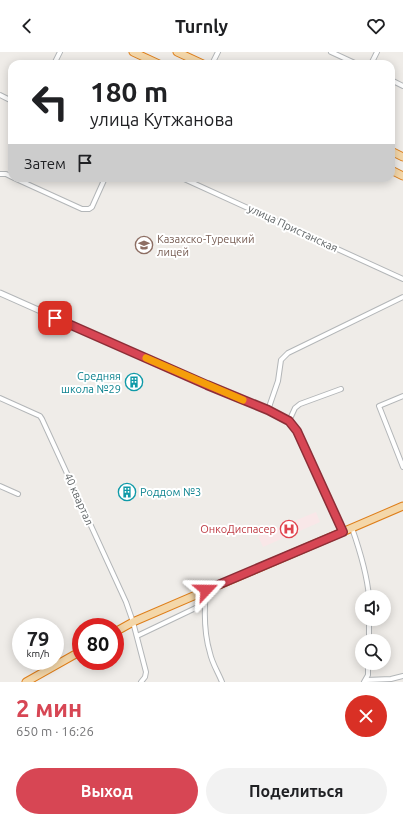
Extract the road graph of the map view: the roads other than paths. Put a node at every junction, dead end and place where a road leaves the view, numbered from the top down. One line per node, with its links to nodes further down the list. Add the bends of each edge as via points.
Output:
1 (133, 52): 4 (highway)
2 (177, 52): 5 (highway)
3 (331, 52): 6 (street)
4 (150, 60)
5 (195, 60)
6 (348, 60)
7 (22, 182): 8 (street, via 82,209 92,207)
8 (103, 182)
9 (191, 182): 10 (street, улица Пристанская)
10 (403, 279)
11 (0, 293): 16 (street)
12 (403, 297): 16 (street, via 288,353 281,360 278,381)
13 (341, 389): 17 (street, via 300,404 295,408)
14 (403, 396): 18 (street, via 379,406)
15 (0, 398): 27 (street, 40 квартал, via 42,419)
16 (268, 410): 17 (street)
17 (289, 421): 23 (street, via 297,431)
18 (403, 467)
19 (0, 486): 20 (street)
20 (18, 494)
21 (403, 506): 22 (highway)
22 (352, 528): 23 (highway); 25 (street, via 362,557)
23 (343, 532): 24 (highway)
24 (206, 590): 26 (street); 27 (highway)
25 (368, 590)
26 (204, 604): 29 (street); 36 (street, via 206,640)
27 (133, 622): 28 (highway); 29 (street, 40 квартал)
28 (124, 627)
29 (137, 636): 35 (street, 40 квартал, via 146,672)
30 (72, 656): 34 (highway)
31 (368, 670): 33 (street)
32 (403, 676): 33 (street)
33 (365, 681)
34 (26, 682)
35 (141, 682)
36 (222, 682)

